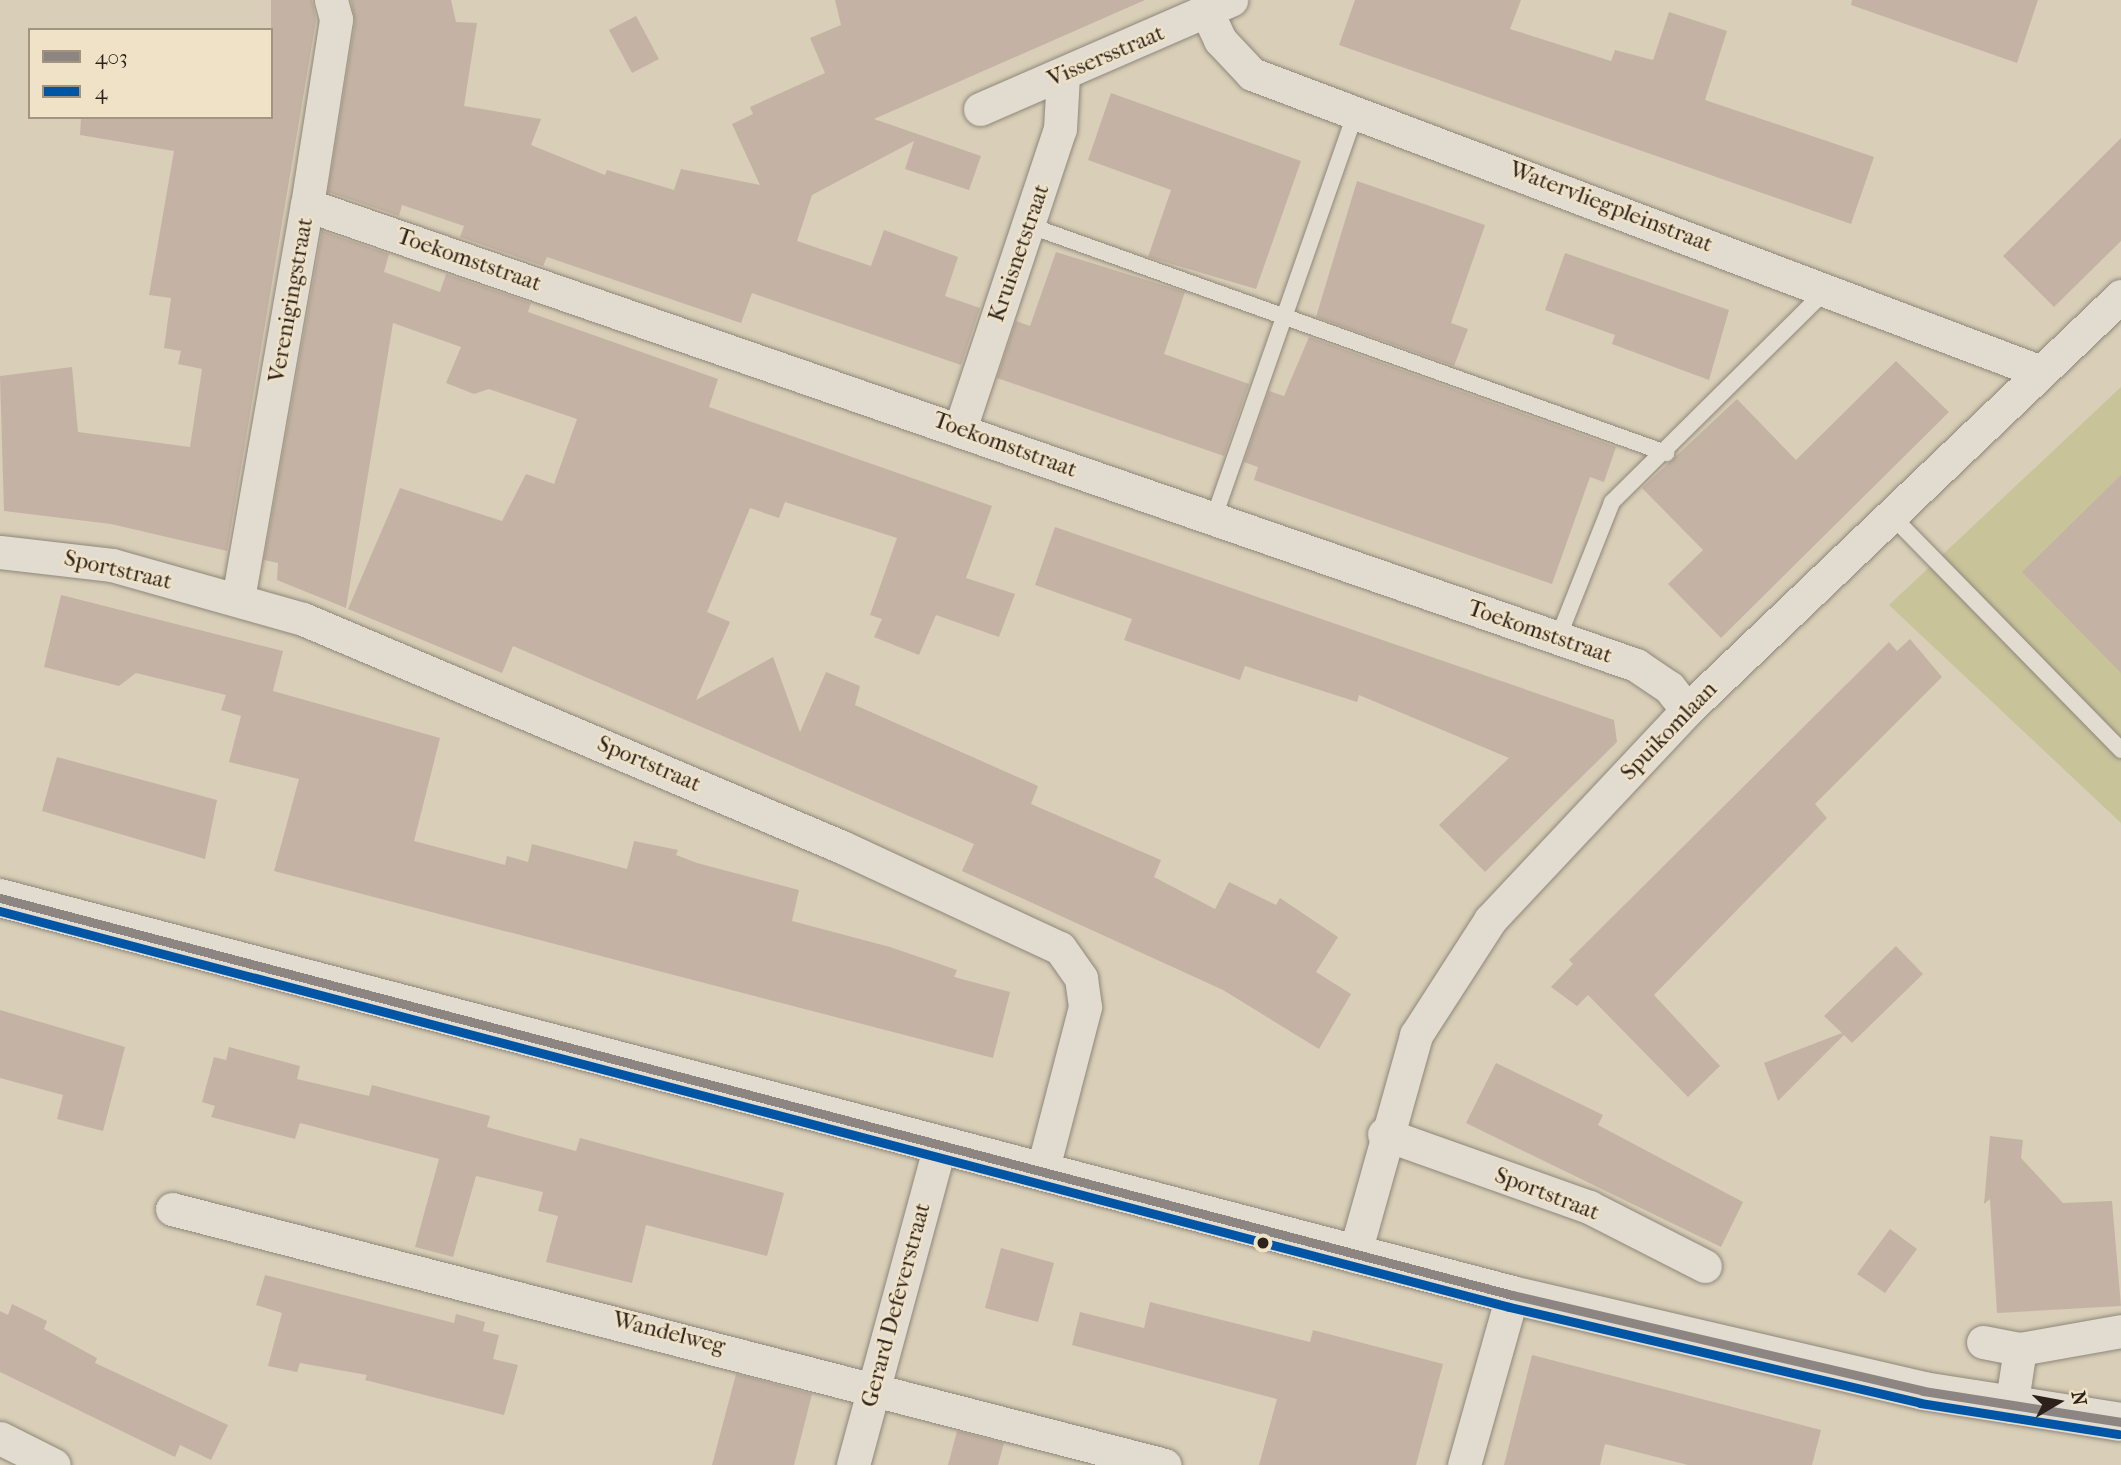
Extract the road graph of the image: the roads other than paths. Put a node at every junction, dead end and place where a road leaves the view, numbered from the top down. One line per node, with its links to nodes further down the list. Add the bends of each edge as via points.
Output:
1 (331, 0): 6 (street, Verenigingstraat, via 336,19)
2 (1219, 6): 3 (street, Vissersstraat); 5 (street, Watervliegpleinstraat, via 1220,40 1252,74)
3 (1063, 75): 4 (street, Vissersstraat); 7 (street, Kruisnetstraat, via 1060,129)
4 (980, 109)
5 (1357, 109): 8 (street, Watervliegpleinstraat); 10 (lane)
6 (307, 205): 12 (street, Toekomststraat); 17 (street, Verenigingstraat)
7 (1028, 225): 10 (lane); 12 (street, Kruisnetstraat)
8 (1827, 289): 11 (street, Watervliegpleinstraat); 13 (lane)
9 (2119, 303): 11 (street, Spuikomlaan)
10 (1285, 315): 13 (lane); 15 (lane)
11 (2041, 372): 14 (street, Spuikomlaan)
12 (960, 429): 15 (street, Toekomststraat)
13 (1666, 453): 18 (lane, via 1612,502)
14 (1891, 515): 19 (street, Spuikomlaan); 20 (lane)
15 (1213, 520): 18 (street, Toekomststraat)
16 (0, 552): 17 (street, Sportstraat, via 80,558)
17 (238, 599): 24 (street, Sportstraat, via 303,619 498,700 1060,948 1081,978 1085,1007)
18 (1558, 638): 19 (street, Toekomststraat, via 1636,665 1670,687)
19 (1687, 710): 22 (street, Spuikomlaan, via 1483,930 1416,1035)
20 (2121, 750)
21 (0, 898): 23 (street)
22 (1384, 1134): 26 (street, Spuikomlaan); 27 (street, Sportstraat, via 1589,1207)
23 (940, 1144): 24 (street); 32 (street, Gerard Defeverstraat)
24 (1042, 1172): 26 (street)
25 (172, 1209): 32 (street, Wandelweg)
26 (1354, 1255): 28 (street)
27 (1705, 1266)
28 (1512, 1295): 33 (street); 40 (street)
29 (2121, 1331): 31 (street)
30 (1983, 1342): 31 (street)
31 (2020, 1349): 33 (street)
32 (874, 1388): 36 (street, Wandelweg); 38 (street, Gerard Defeverstraat)
33 (2011, 1407): 34 (street)
34 (2121, 1422)
35 (0, 1438): 37 (street)
36 (1080, 1454): 39 (street, Wandelweg)
37 (54, 1465)
38 (853, 1465)
39 (1165, 1465)
40 (1464, 1465)

